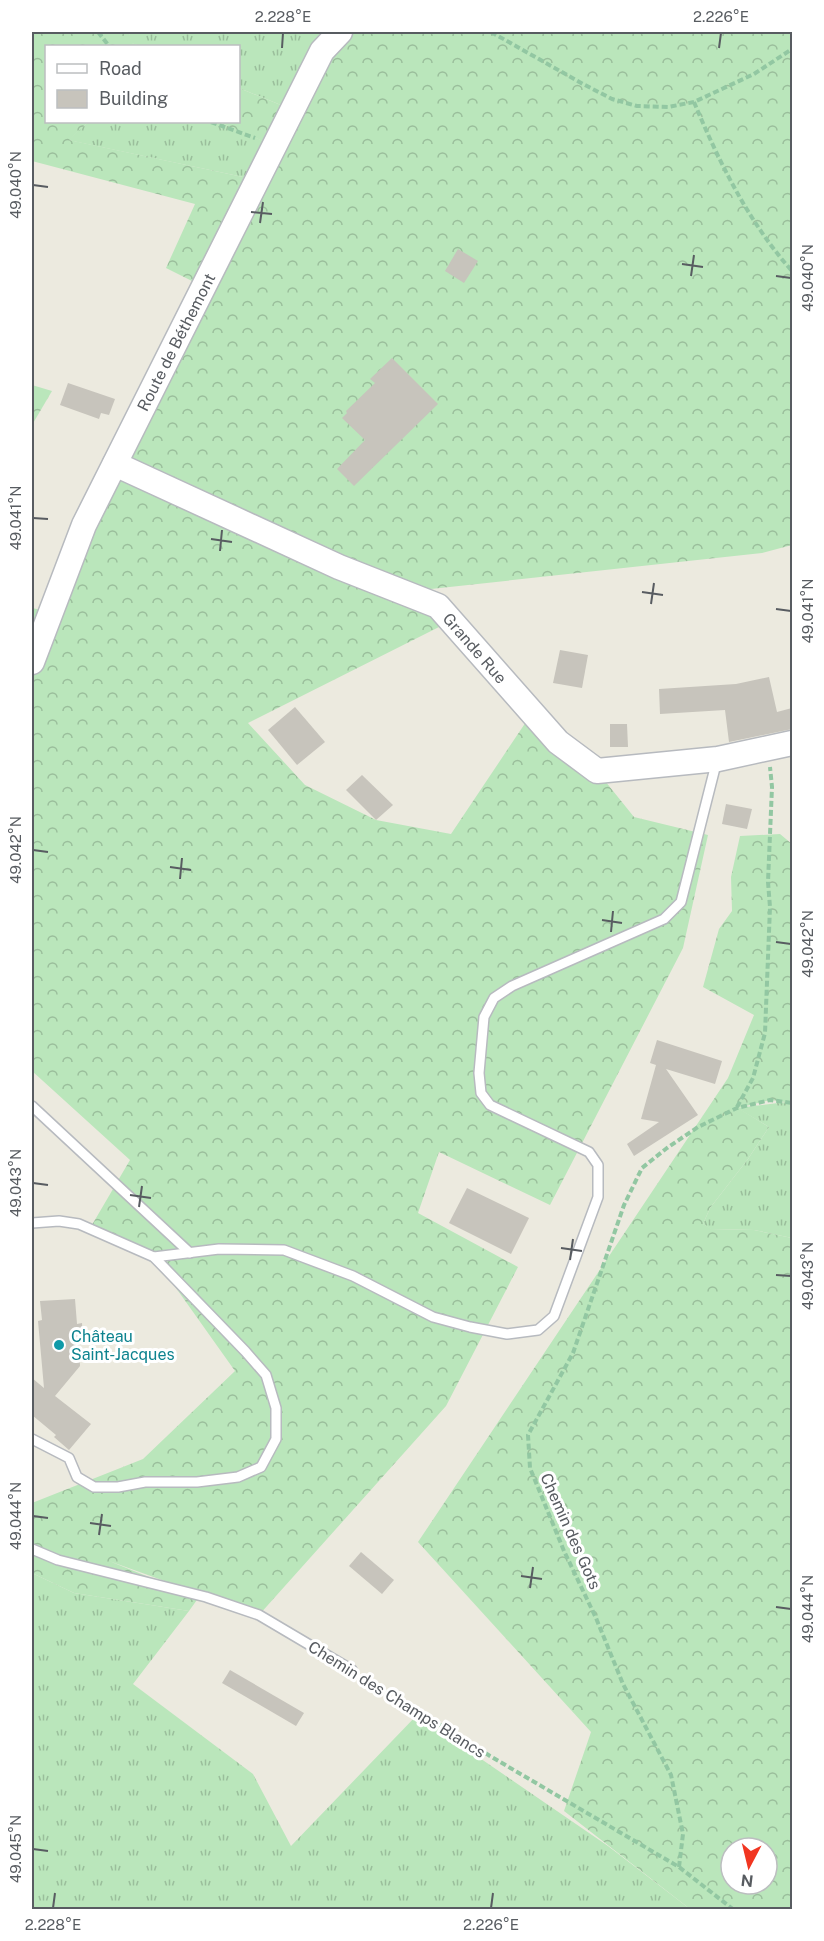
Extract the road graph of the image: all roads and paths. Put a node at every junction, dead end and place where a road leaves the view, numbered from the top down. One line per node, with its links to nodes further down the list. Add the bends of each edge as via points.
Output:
1 (98, 32): 4 (path)
2 (340, 32): 8 (street, Route de Béthemont, via 322,51)
3 (491, 32): 6 (path, via 612,99 637,106 668,107)
4 (108, 45)
5 (792, 49): 6 (path, via 754,74)
6 (694, 102): 9 (path, via 726,172 772,249)
7 (214, 123): 8 (path)
8 (274, 147): 10 (street, Route de Béthemont)
9 (792, 272)
10 (115, 464): 11 (street, Route de Béthemont, via 84,525); 13 (street, Grande Rue, via 339,567 438,606 558,742 597,771)
11 (32, 662)
12 (781, 746): 13 (street, Grande Rue); 16 (path, via 772,787 765,1033 753,1078)
13 (718, 759): 18 (lane, via 681,902 663,919 512,986 494,998 484,1017 479,1073 481,1093 490,1105 589,1152 598,1166 598,1197 554,1317 538,1330 507,1334 479,1329 434,1317 353,1276 284,1250)
14 (792, 1103): 16 (path, Chemin des Gots, via 770,1100)
15 (32, 1106): 18 (lane)
16 (737, 1108): 23 (path, Chemin des Gots, via 698,1127 642,1168 624,1205 573,1353 528,1436 530,1468 564,1551 623,1684 671,1775 684,1834)
17 (32, 1223): 19 (lane, via 79,1224)
18 (190, 1252): 19 (lane)
19 (154, 1257): 20 (lane, via 266,1375 276,1408 276,1439 261,1467 238,1477 94,1487 77,1477 69,1458)
20 (32, 1439)
21 (32, 1549): 22 (lane, Chemin des Champs Blancs, via 58,1560 206,1597 259,1615)
22 (352, 1670): 23 (path, Chemin des Champs Blancs)
23 (679, 1868): 24 (path, Chemin des Champs Blancs)
24 (734, 1910)

